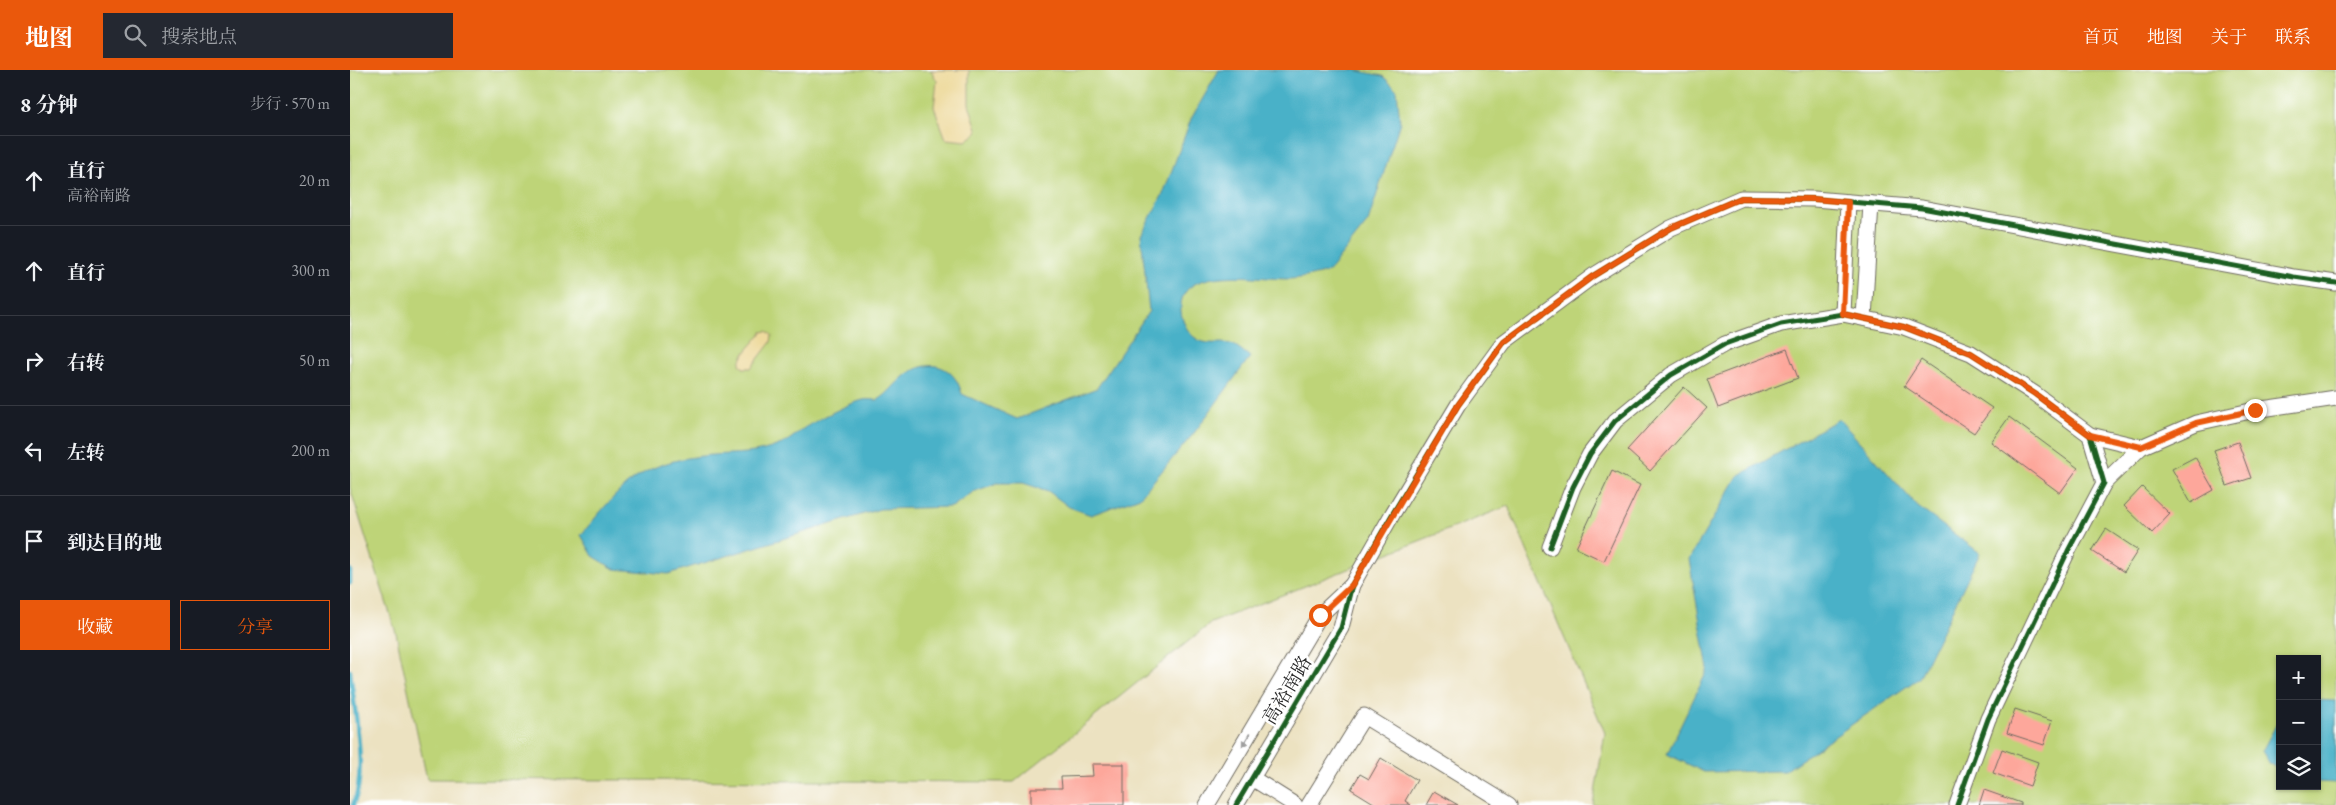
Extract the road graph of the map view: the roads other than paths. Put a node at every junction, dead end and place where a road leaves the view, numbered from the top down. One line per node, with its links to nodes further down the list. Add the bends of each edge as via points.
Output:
1 (1848, 202): 2 (street); 4 (street); 11 (street, via 1741,198 1671,228 1593,276 1504,342 1458,405)
2 (1871, 204): 3 (street, via 1922,208); 5 (street)
3 (2336, 283)
4 (1843, 314): 5 (street); 10 (street, via 1782,324 1725,344 1671,375 1615,422 1590,454 1573,487)
5 (1864, 318): 7 (street, via 1904,327 1971,353 2035,394)
6 (2336, 398): 8 (street, via 2196,423)
7 (2090, 435): 8 (street); 9 (street)
8 (2141, 447): 9 (street)
9 (2104, 483): 18 (street, via 1988,719)
10 (1550, 547)
11 (1352, 585): 12 (street, 高裕南路, via 1341,628); 13 (street, 高裕南路, one-way to 13, via 1320,615)
12 (1252, 778): 14 (street, 高裕南路); 15 (street)
13 (1207, 805)
14 (1236, 805)
15 (1295, 805)
16 (1309, 805): 17 (street, via 1364,716)
17 (1508, 805)
18 (1957, 805)

